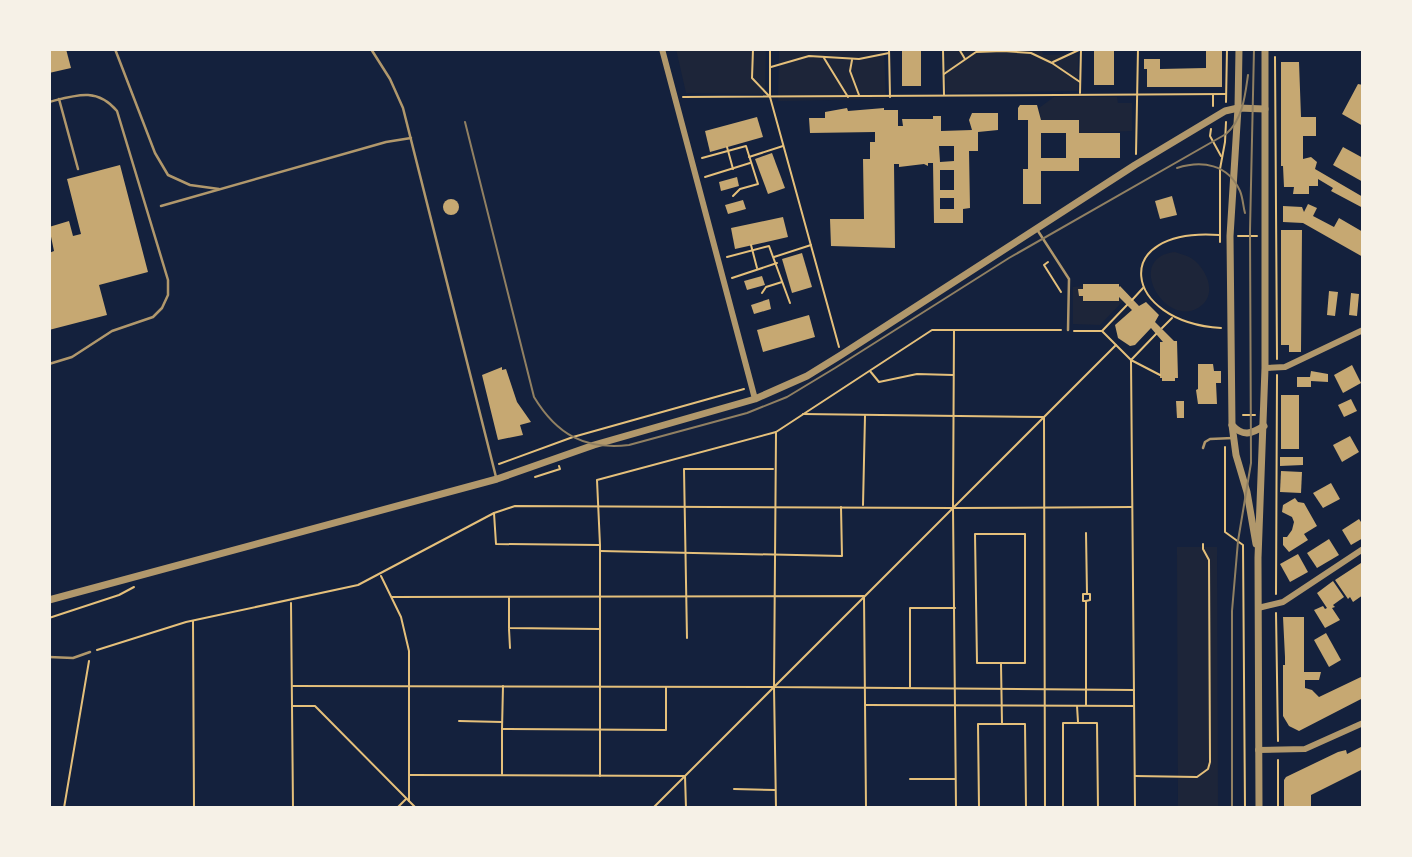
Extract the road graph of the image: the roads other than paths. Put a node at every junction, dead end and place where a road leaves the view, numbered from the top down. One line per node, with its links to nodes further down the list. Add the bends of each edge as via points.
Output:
1 (115, 49): 12 (lane, via 168,175 190,186)
2 (371, 49): 10 (lane, via 390,79)
3 (662, 49): 19 (street)
4 (1239, 49): 8 (street)
5 (1265, 49): 9 (street)
6 (59, 99): 7 (lane); 11 (lane); 17 (lane, via 89,95 107,99 117,111 168,295 153,317 111,331 72,357)
7 (49, 102)
8 (1238, 108): 9 (street); 14 (street, via 1225,111 1135,165); 20 (street, via 1230,236)
9 (1265, 109): 18 (street)
10 (412, 138): 12 (lane); 24 (lane)
11 (78, 169)
12 (223, 190): 13 (lane)
13 (161, 206)
14 (1037, 229): 15 (lane, via 1069,279); 19 (street, via 807,376)
15 (1068, 330)
16 (1363, 330): 18 (street, via 1285,367)
17 (49, 363)
18 (1265, 368): 21 (street)
19 (755, 399): 24 (street, via 594,445)
20 (1232, 425): 21 (street, via 1244,434); 22 (street)
21 (1264, 426): 26 (street)
22 (1229, 438): 23 (lane, via 1210,439); 26 (street, via 1247,492)
23 (1203, 448)
24 (497, 479): 27 (street)
25 (1363, 549): 28 (street, via 1276,606)
26 (1258, 558): 28 (street)
27 (49, 600)
28 (1258, 608): 32 (street)
29 (90, 652): 30 (lane, via 73,658)
30 (49, 657)
31 (1363, 723): 32 (street, via 1305,749)
32 (1258, 750): 33 (street)
33 (1259, 808)

